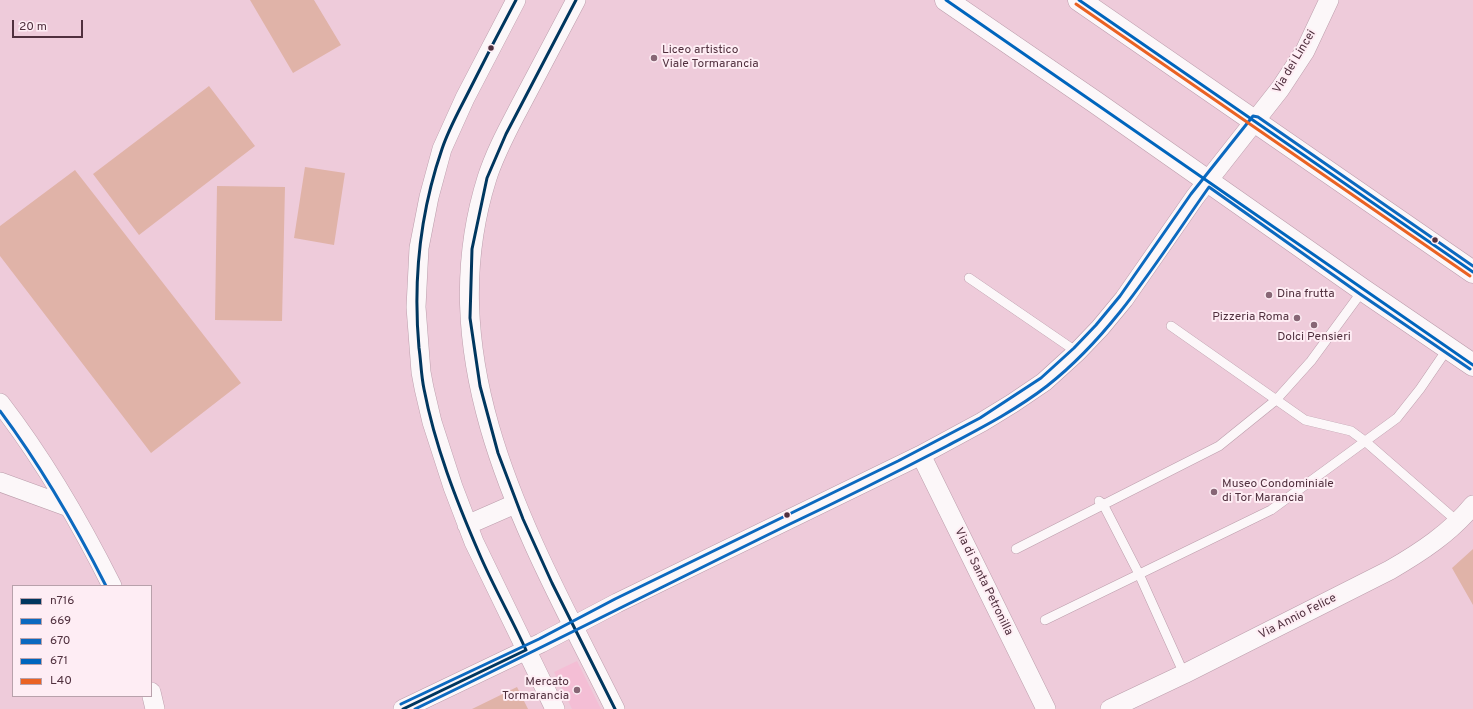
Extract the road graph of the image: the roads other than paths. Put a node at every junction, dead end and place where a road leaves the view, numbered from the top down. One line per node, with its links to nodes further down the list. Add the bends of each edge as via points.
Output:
1 (516, 0): 25 (street, via 442,149 429,197 417,265 416,306 424,388 437,439)
2 (576, 0): 21 (street, via 498,149 484,186 473,242 470,295 474,355 487,417)
3 (946, 0): 7 (street)
4 (1079, 0): 6 (street)
5 (1329, 0): 6 (street, Via dei Lincei, via 1298,63)
6 (1255, 121): 7 (street, Via dei Lincei); 8 (street)
7 (1208, 180): 10 (street); 13 (street, Via dei Lincei, via 1124,299)
8 (1473, 272)
9 (969, 278): 13 (lane)
10 (1363, 290): 12 (street); 15 (lane, via 1311,361)
11 (1171, 326): 15 (lane)
12 (1448, 348): 14 (street); 17 (lane, via 1397,418)
13 (1077, 352): 18 (street, Via dei Lincei, via 1044,382 1013,403)
14 (1473, 365)
15 (1276, 400): 17 (lane, via 1305,420 1351,431); 20 (lane, via 1219,446)
16 (0, 403): 23 (street, via 27,440)
17 (1366, 442): 24 (lane); 27 (lane, via 1271,510)
18 (921, 455): 30 (street, Via dei Lincei); 38 (street, Via di Santa Petronilla)
19 (0, 482): 23 (street)
20 (1101, 502): 26 (lane); 27 (lane)
21 (515, 504): 25 (street); 30 (street)
22 (1473, 505): 24 (street, Via Annio Felice)
23 (69, 507): 28 (street)
24 (1458, 522): 32 (street, Via Annio Felice, via 1429,546 1390,570)
25 (467, 525): 31 (street)
26 (1016, 549)
27 (1139, 574): 29 (lane); 32 (lane)
28 (111, 585)
29 (1045, 620)
30 (574, 626): 31 (street, Via dei Lincei); 37 (street)
31 (526, 650): 35 (street, Via dei Lincei); 36 (street)
32 (1184, 674): 39 (street, Via Annio Felice)
33 (152, 696): 34 (street)
34 (155, 709)
35 (403, 709)
36 (555, 709)
37 (615, 709)
38 (1046, 709)
39 (1110, 709)

